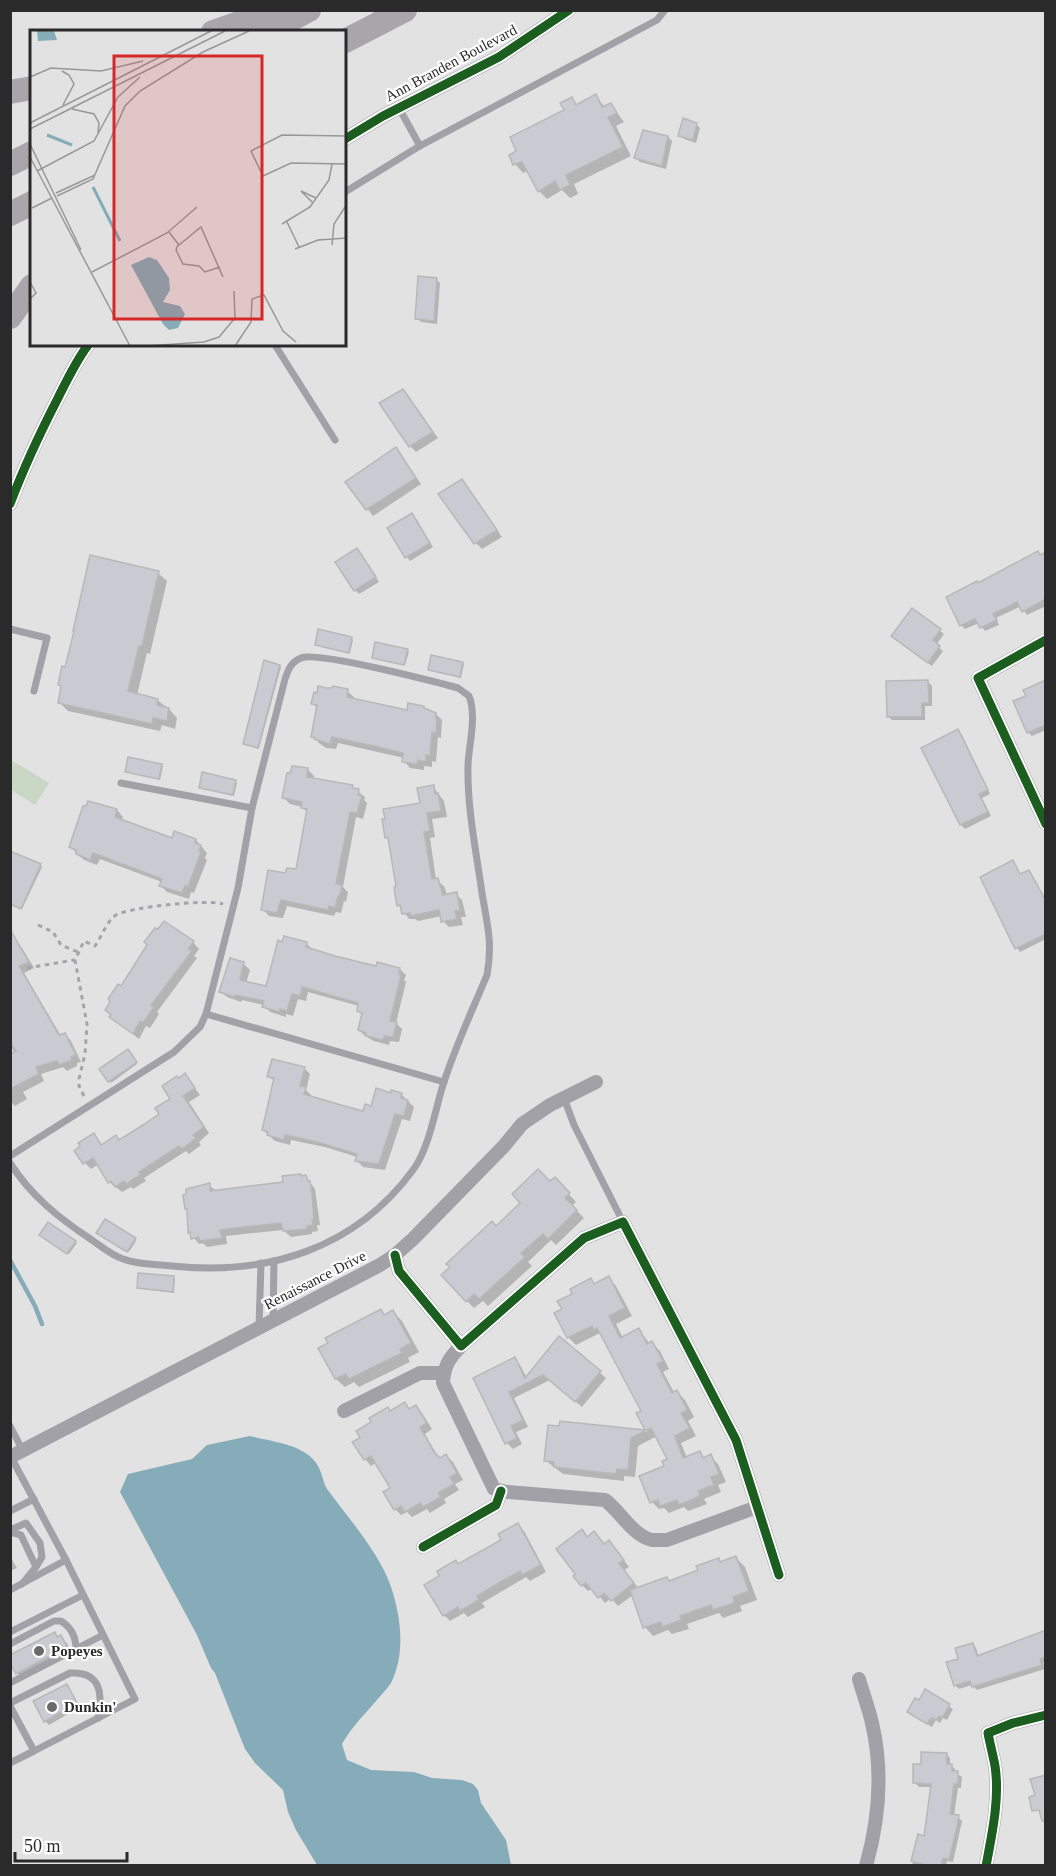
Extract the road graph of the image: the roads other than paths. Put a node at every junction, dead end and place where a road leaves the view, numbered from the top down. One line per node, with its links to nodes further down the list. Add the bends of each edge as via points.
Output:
1 (277, 10): 6 (highway)
2 (309, 10): 7 (highway)
3 (569, 10): 12 (street, Ann Branden Boulevard, via 499,57)
4 (665, 10): 14 (lane, via 657,20)
5 (394, 16): 8 (highway); 9 (highway)
6 (219, 30)
7 (272, 30)
8 (346, 40)
9 (346, 46)
10 (30, 88): 11 (highway)
11 (10, 92)
12 (399, 108): 13 (street, Ann Branden Boulevard); 14 (lane)
13 (346, 138)
14 (420, 146): 17 (lane)
15 (30, 154): 16 (highway)
16 (10, 164)
17 (346, 191)
18 (30, 204): 19 (highway)
19 (10, 214)
20 (30, 289): 21 (highway)
21 (10, 317)
22 (87, 346): 25 (street, via 41,430)
23 (276, 346): 24 (lane)
24 (335, 440)
25 (10, 504)
26 (10, 629): 28 (lane, via 47,638)
27 (1046, 640): 31 (street, via 978,678)
28 (34, 691)
29 (121, 783): 30 (lane)
30 (252, 808): 32 (lane, via 234,908); 33 (lane, via 285,679 299,658 326,657 447,685 469,696 470,815 491,946 487,975)
31 (1046, 824)
32 (206, 1014): 33 (lane); 36 (lane, via 200,1026 174,1052)
33 (444, 1082): 40 (lane, via 422,1153 414,1169 387,1200 360,1225 333,1240)
34 (596, 1082): 35 (street, Renaissance Drive)
35 (564, 1098): 38 (lane); 39 (street, Renaissance Drive, via 522,1124)
36 (10, 1156)
37 (10, 1163): 41 (lane, via 39,1201 122,1259 194,1268)
38 (623, 1222): 44 (street, via 584,1238); 51 (street, via 736,1440)
39 (395, 1255): 42 (street, Renaissance Drive); 44 (street, via 399,1271)
40 (274, 1261): 41 (lane); 42 (lane)
41 (261, 1263): 43 (lane)
42 (273, 1320): 43 (street, Renaissance Drive)
43 (259, 1327): 48 (street, Renaissance Drive)
44 (461, 1346): 45 (street, via 451,1355)
45 (443, 1373): 46 (street, via 420,1373); 49 (street, via 443,1383 494,1489)
46 (344, 1411)
47 (10, 1426): 48 (lane)
48 (15, 1455): 50 (lane)
49 (501, 1491): 51 (street, via 605,1500 651,1540 666,1540); 54 (street, via 496,1505)
50 (34, 1499): 52 (lane); 55 (lane)
51 (758, 1507): 57 (street)
52 (10, 1510)
53 (10, 1531): 56 (lane, via 21,1535); 56 (lane, via 26,1523 40,1543 42,1557)
54 (423, 1547)
55 (66, 1560): 58 (lane); 60 (lane)
56 (36, 1567): 58 (lane)
57 (780, 1575)
58 (22, 1584): 59 (lane)
59 (10, 1590)
60 (83, 1595): 61 (lane); 62 (lane)
61 (10, 1632)
62 (103, 1635): 64 (lane); 69 (lane, via 135,1699)
63 (10, 1644): 64 (lane, via 54,1621 62,1621 72,1630)
64 (76, 1649): 66 (lane)
65 (858, 1679): 72 (street, via 877,1750 878,1810)
66 (10, 1683)
67 (10, 1705): 69 (lane, via 70,1673 81,1672 98,1686); 70 (lane)
68 (1046, 1714): 73 (street, via 988,1733 996,1790)
69 (98, 1718): 70 (lane)
70 (34, 1752): 71 (lane)
71 (10, 1764)
72 (866, 1866)
73 (986, 1866)

